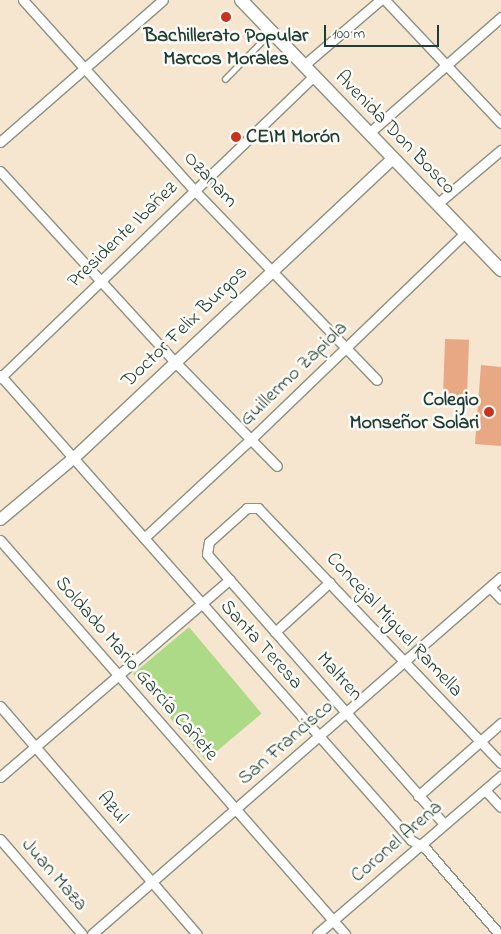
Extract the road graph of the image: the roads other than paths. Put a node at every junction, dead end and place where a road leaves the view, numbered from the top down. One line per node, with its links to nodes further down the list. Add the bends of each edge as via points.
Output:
1 (23, 0): 10 (street, Ozanam)
2 (163, 0): 10 (street)
3 (241, 0): 7 (main road, Avenida Don Bosco)
4 (380, 0): 8 (street)
5 (385, 0): 9 (street)
6 (501, 17): 9 (street)
7 (272, 31): 8 (main road, Avenida Don Bosco); 12 (lane)
8 (304, 66): 11 (main road, Avenida Don Bosco)
9 (447, 66): 13 (street); 14 (street)
10 (84, 69): 15 (street); 19 (street, Ozanam)
11 (314, 76): 14 (main road, Avenida Don Bosco); 19 (street, Presidente Ibañez)
12 (225, 79)
13 (501, 123)
14 (369, 133): 17 (main road, Avenida Don Bosco)
15 (0, 142)
16 (501, 150): 20 (street)
17 (392, 158): 20 (main road, Avenida Don Bosco); 22 (street, Doctor Felix Burgos)
18 (0, 171): 24 (street)
19 (195, 190): 22 (street, Ozanam); 24 (street, Presidente Ibañez)
20 (438, 204): 21 (main road, Avenida Don Bosco)
21 (465, 233): 23 (main road, Avenida Don Bosco); 25 (street, Guillermo Zapiola)
22 (273, 270): 25 (street, Ozanam); 26 (street, Doctor Felix Burgos)
23 (501, 270)
24 (100, 281): 26 (street); 27 (street, Presidente Ibañez)
25 (346, 349): 28 (street, Ozanam); 29 (street, Guillermo Zapiola)
26 (176, 363): 29 (street); 30 (street, Doctor Felix Burgos)
27 (1, 377): 30 (street, Santa Teresa)
28 (377, 380)
29 (250, 440): 31 (street); 34 (street, Guillermo Zapiola)
30 (74, 457): 33 (street, Doctor Felix Burgos); 34 (street, Santa Teresa)
31 (277, 466)
32 (262, 511): 37 (street, Maltren, via 253,506 247,508 209,542 207,554); 38 (street, Concejal Miguel Ramella)
33 (0, 519)
34 (144, 538): 41 (street, Santa Teresa)
35 (0, 540): 44 (street, Soldado Mario García Cañete)
36 (501, 577): 39 (street, San Francisco)
37 (230, 579): 41 (street); 42 (street, Maltren)
38 (330, 582): 42 (street); 43 (street, Concejal Miguel Ramella)
39 (490, 587): 40 (street); 43 (street, San Francisco)
40 (501, 599)
41 (201, 604): 44 (street); 48 (street, Santa Teresa)
42 (275, 632): 46 (street, Maltren)
43 (405, 662): 46 (street, San Francisco); 49 (street, Concejal Miguel Ramella)
44 (118, 676): 50 (street); 57 (street, Soldado Mario García Cañete)
45 (0, 706): 50 (street, Azul)
46 (347, 712): 48 (street, San Francisco); 55 (street, Maltren)
47 (501, 723): 49 (street)
48 (319, 737): 57 (street, San Francisco); 60 (street, Santa Teresa, via 411,840)
49 (480, 741): 51 (street, Concejal Miguel Ramella); 55 (street)
50 (34, 746): 53 (street); 61 (street, Azul)
51 (501, 763)
52 (501, 776): 54 (street, Coronel Arena)
53 (0, 778)
54 (485, 790): 56 (street); 58 (street, Coronel Arena)
55 (418, 796): 58 (street, Maltren)
56 (501, 808)
57 (235, 811): 61 (street, San Francisco); 62 (street, Soldado Mario García Cañete)
58 (444, 824): 60 (street, Coronel Arena)
59 (0, 840): 63 (street, Juan Maza)
60 (420, 845): 62 (street, Coronel Arena); 68 (street, Santa Teresa)
61 (153, 882): 64 (street, San Francisco); 65 (street, Azul)
62 (333, 920): 66 (street, Coronel Arena); 67 (street, Soldado Mario García Cañete)
63 (82, 934)
64 (92, 934)
65 (197, 934)
66 (316, 934)
67 (345, 934)
68 (498, 934)

